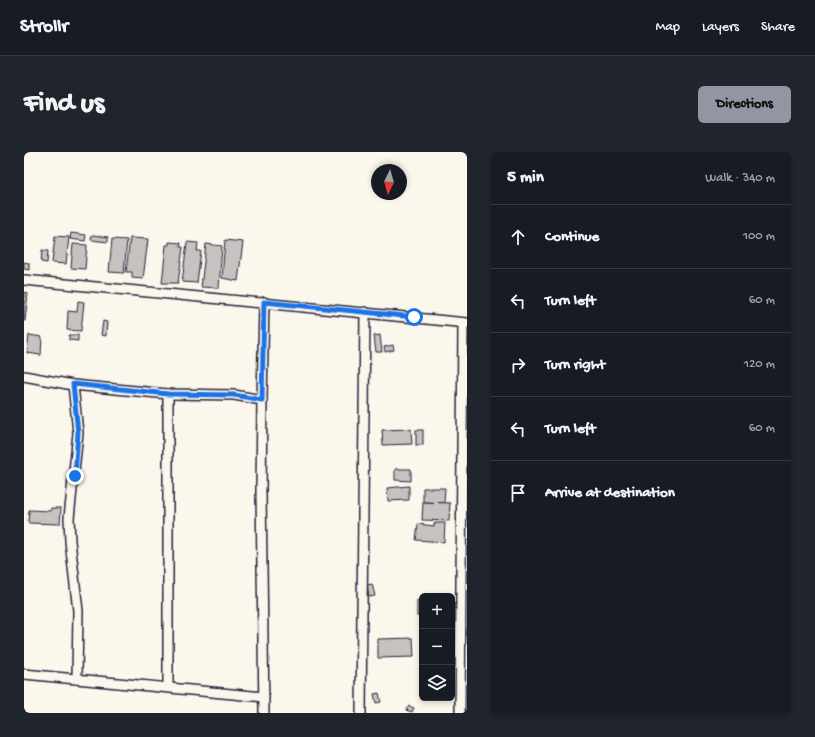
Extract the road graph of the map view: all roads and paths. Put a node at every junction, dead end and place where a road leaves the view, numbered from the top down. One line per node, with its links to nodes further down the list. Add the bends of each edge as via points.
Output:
1 (24, 280): 2 (street)
2 (264, 302): 3 (street); 8 (street)
3 (365, 312): 4 (street); 14 (street)
4 (465, 323): 15 (street)
5 (24, 376): 6 (street)
6 (73, 384): 7 (street); 10 (street, via 78,433 69,518 78,612)
7 (168, 394): 8 (street, via 234,395); 11 (street)
8 (262, 400): 12 (street)
9 (24, 674): 10 (street)
10 (77, 679): 11 (street)
11 (168, 687): 12 (street)
12 (264, 697): 13 (street)
13 (264, 713)
14 (361, 713)
15 (460, 713)

